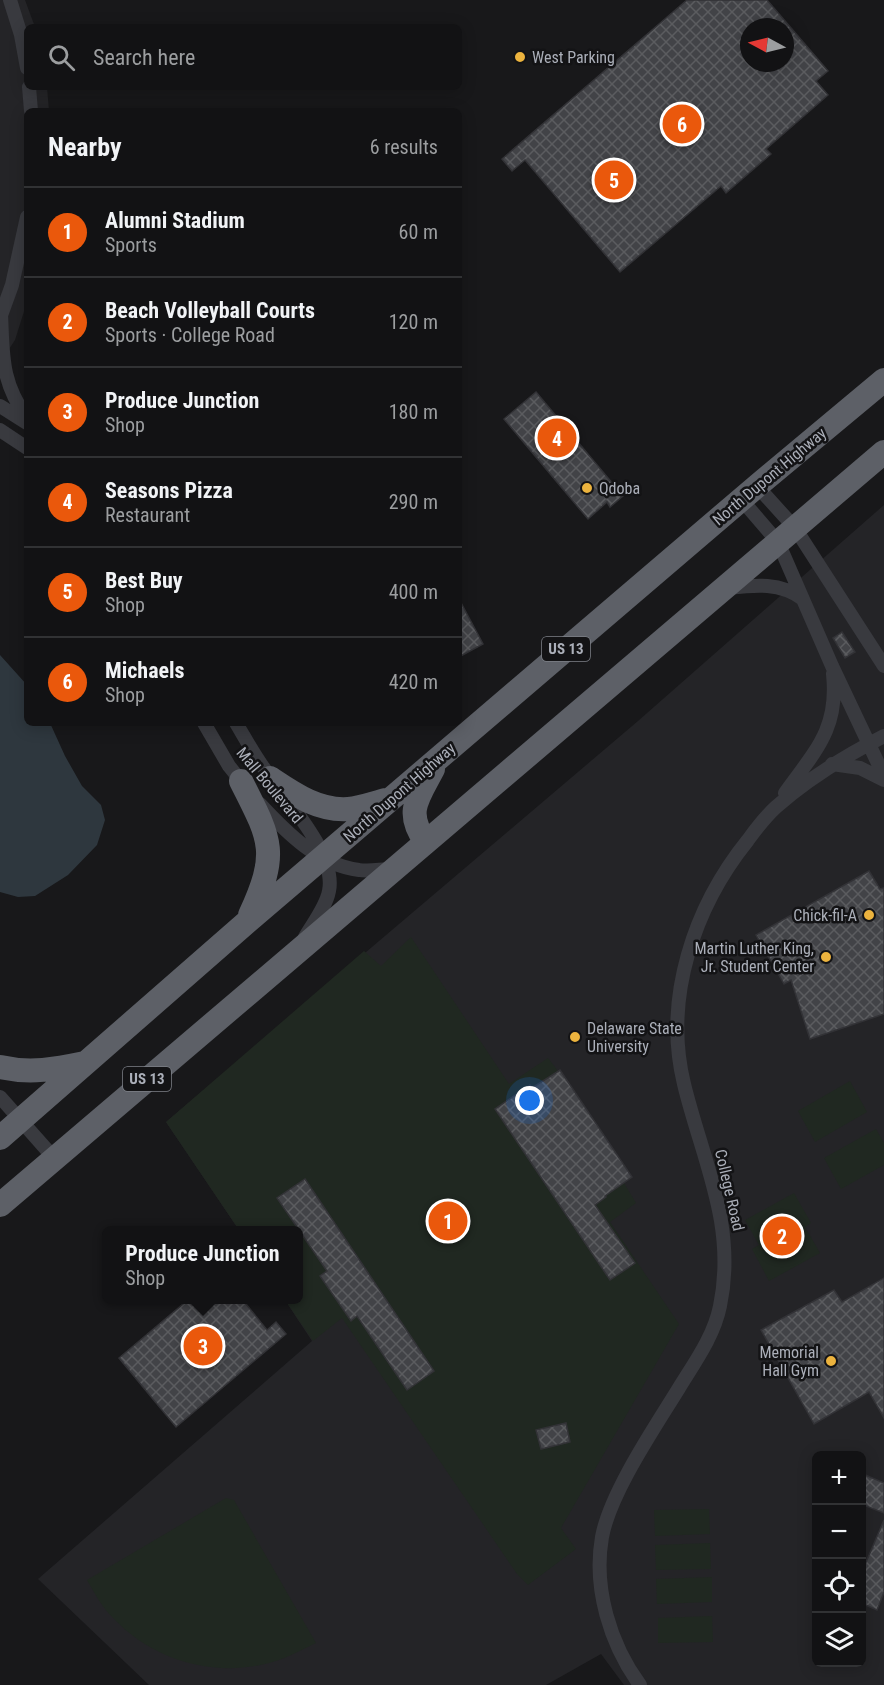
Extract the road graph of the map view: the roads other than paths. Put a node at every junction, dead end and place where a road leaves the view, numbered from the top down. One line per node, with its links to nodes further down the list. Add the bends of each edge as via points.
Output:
1 (10, 0): 2 (street)
2 (24, 52)
3 (29, 90): 4 (street)
4 (31, 108)
5 (24, 231): 6 (street)
6 (1, 316): 9 (street, via 7,382)
7 (884, 380): 16 (highway, North Dupont Highway / US 13)
8 (0, 406): 10 (street)
9 (24, 414)
10 (24, 421)
11 (0, 430): 13 (street)
12 (0, 441): 14 (street)
13 (24, 447)
14 (24, 448)
15 (884, 452): 17 (highway, US 13)
16 (749, 493): 17 (street); 17 (street); 27 (highway, North Dupont Highway / US 13)
17 (786, 535): 18 (highway, US 13); 19 (street); 20 (street)
18 (724, 588): 19 (street, via 776,586); 34 (highway, US 13)
19 (803, 599): 21 (street)
20 (879, 653): 22 (street)
21 (832, 666): 26 (street); 33 (street, via 831,722)
22 (884, 666)
23 (206, 726): 31 (street, Mall Boulevard)
24 (238, 726): 29 (street, Mall Boulevard)
25 (884, 736): 26 (street, College Road)
26 (869, 743): 28 (street, College Road); 30 (street)
27 (440, 757): 32 (highway, North Dupont Highway / US 13); 34 (highway, via 415,811 414,823)
28 (832, 764): 30 (street, via 860,768); 33 (street, College Road)
29 (270, 778): 32 (highway, via 323,807 349,809); 35 (street, Mall Boulevard, via 310,830)
30 (884, 778)
31 (241, 781): 35 (street, Mall Boulevard, via 290,836); 37 (highway, via 263,824 269,861 266,880)
32 (391, 799): 35 (highway, North Dupont Highway / US 13)
33 (774, 809): 46 (street, College Road, via 721,878 696,930 677,1012 683,1083 719,1205 725,1239 724,1280 720,1308 709,1338 624,1481 602,1537 601,1576 608,1622 622,1658)
34 (426, 842): 36 (highway, US 13)
35 (323, 857): 36 (street, Mall Boulevard, via 361,871); 37 (highway, North Dupont Highway / US 13); 38 (street, Mall Boulevard, via 329,891)
36 (394, 868): 38 (highway, US 13)
37 (247, 922): 39 (highway, North Dupont Highway / US 13)
38 (295, 953): 44 (highway, US 13)
39 (87, 1062): 40 (highway, via 48,1071); 42 (highway, North Dupont Highway / US 13)
40 (0, 1067)
41 (0, 1097): 42 (street)
42 (21, 1120): 43 (highway, North Dupont Highway / US 13); 44 (street)
43 (0, 1138)
44 (54, 1158): 45 (highway, US 13)
45 (0, 1205)
46 (640, 1685)

